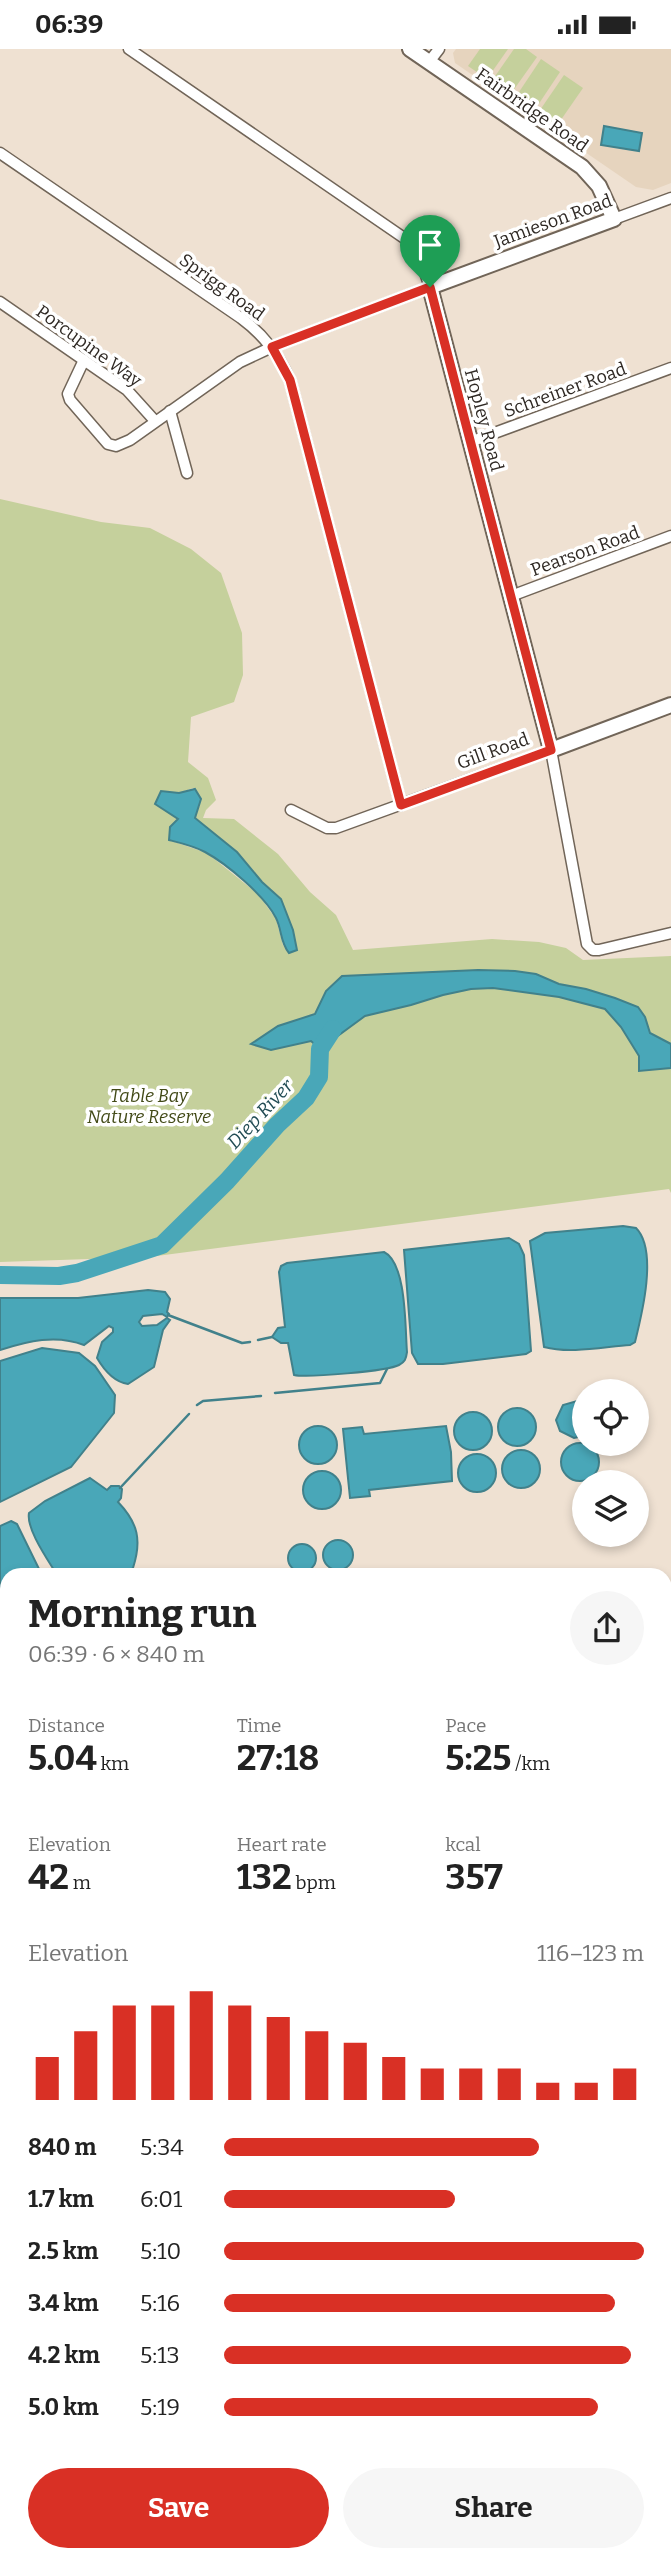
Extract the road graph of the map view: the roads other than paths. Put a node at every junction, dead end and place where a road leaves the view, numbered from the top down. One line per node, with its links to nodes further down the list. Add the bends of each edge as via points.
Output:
1 (129, 49): 8 (street, Hopley Road, via 407,240)
2 (410, 49): 4 (street, Fairbridge Road)
3 (439, 49): 4 (street)
4 (429, 62): 7 (street, Fairbridge Road, via 582,167 599,186)
5 (0, 153): 10 (street, Sprigg Road, via 241,318)
6 (671, 198): 7 (street, Jamieson Road)
7 (614, 219): 8 (street, Jamieson Road)
8 (430, 287): 10 (street, Jamieson Road); 15 (street, Hopley Road)
9 (0, 302): 11 (street, Porcupine Way)
10 (272, 347): 13 (street, Jamieson Road, via 225,371); 21 (street, Sprigg Road, via 290,380)
11 (84, 360): 14 (street, Porcupine Way, via 133,394); 14 (street, Jamieson Road, via 68,394 108,444 120,446)
12 (671, 368): 15 (street, Schreiner Road)
13 (170, 411): 14 (street, Jamieson Road); 16 (street)
14 (151, 424)
15 (470, 442): 18 (street, Hopley Road)
16 (187, 473)
17 (671, 536): 18 (street, Pearson Road)
18 (511, 596): 20 (street, Hopley Road)
19 (671, 705): 20 (street, Gill Road)
20 (551, 750): 21 (street, Gill Road); 23 (street, Hopley Road, via 590,948 599,950)
21 (401, 805): 22 (street, Gill Road, via 327,828)
22 (291, 810)
23 (671, 933)

